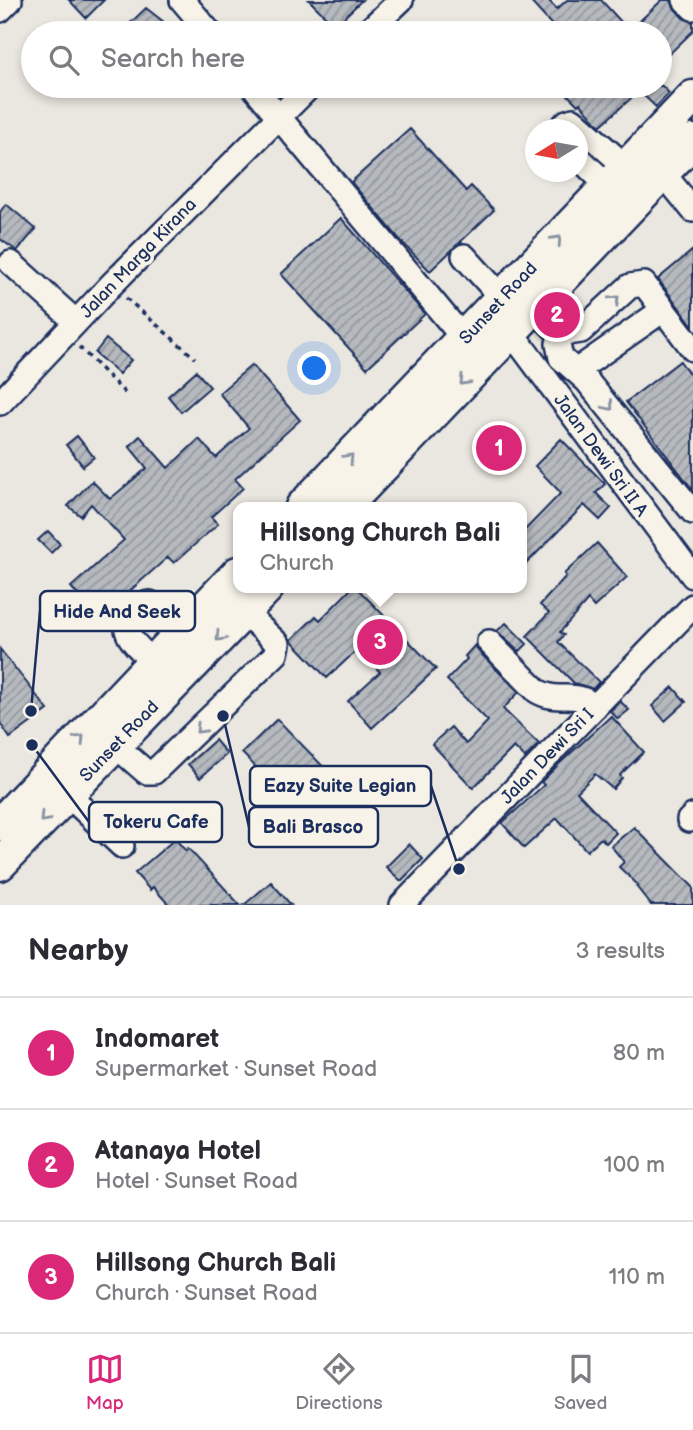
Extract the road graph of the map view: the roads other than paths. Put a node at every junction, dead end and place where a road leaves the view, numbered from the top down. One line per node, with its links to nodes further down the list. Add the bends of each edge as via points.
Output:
1 (10, 0): 6 (street)
2 (182, 0): 7 (street)
3 (401, 0): 8 (street)
4 (685, 0): 5 (street)
5 (693, 8)
6 (0, 10)
7 (200, 21)
8 (379, 21)
9 (693, 97): 16 (highway, Sunset Road)
10 (263, 98): 12 (street)
11 (297, 98): 12 (street, Jalan Marga Kirana)
12 (278, 116): 23 (street, Jalan Marga Kirana); 26 (street)
13 (588, 139): 16 (street)
14 (683, 157): 17 (street); 21 (highway, Sunset Road)
15 (588, 162): 16 (street)
16 (617, 176): 20 (highway, Sunset Road, one-way to 16)
17 (693, 210)
18 (464, 256): 20 (street)
19 (11, 263): 23 (street)
20 (502, 298): 26 (highway, Sunset Road)
21 (534, 308): 24 (highway, Sunset Road); 25 (street)
22 (663, 310): 25 (street, one-way to 22, via 581,331 637,283 649,288); 27 (street); 28 (street)
23 (71, 328): 29 (street, Jalan Marga Kirana)
24 (511, 332): 31 (highway, Sunset Road, one-way to 31); 33 (street, Jalan Dewi Sri II A)
25 (560, 334): 28 (street, via 561,358)
26 (464, 339): 30 (highway, Sunset Road, one-way to 26)
27 (693, 349)
28 (576, 372): 32 (street, one-way to 32)
29 (0, 403)
30 (307, 502)
31 (349, 502)
32 (687, 505): 33 (street)
33 (651, 522): 34 (street, Jalan Dewi Sri II A)
34 (693, 576)
35 (233, 578): 39 (highway, Sunset Road)
36 (262, 593): 38 (highway, Sunset Road)
37 (693, 606): 42 (street, Jalan Dewi Sri I)
38 (244, 612): 43 (highway, Sunset Road, one-way to 43); 43 (street, one-way to 43, via 278,644 276,654 154,772 146,772)
39 (187, 626): 41 (highway, Sunset Road); 41 (street, via 150,603 138,608 129,618 127,630)
40 (489, 642): 42 (street, via 546,697 582,697)
41 (153, 662): 45 (highway, Sunset Road, one-way to 41)
42 (595, 707): 48 (street, Jalan Dewi Sri I)
43 (116, 746): 44 (highway, Sunset Road)
44 (67, 794): 46 (street); 47 (highway, Sunset Road, one-way to 47)
45 (0, 824)
46 (122, 846)
47 (0, 864)
48 (402, 905)

